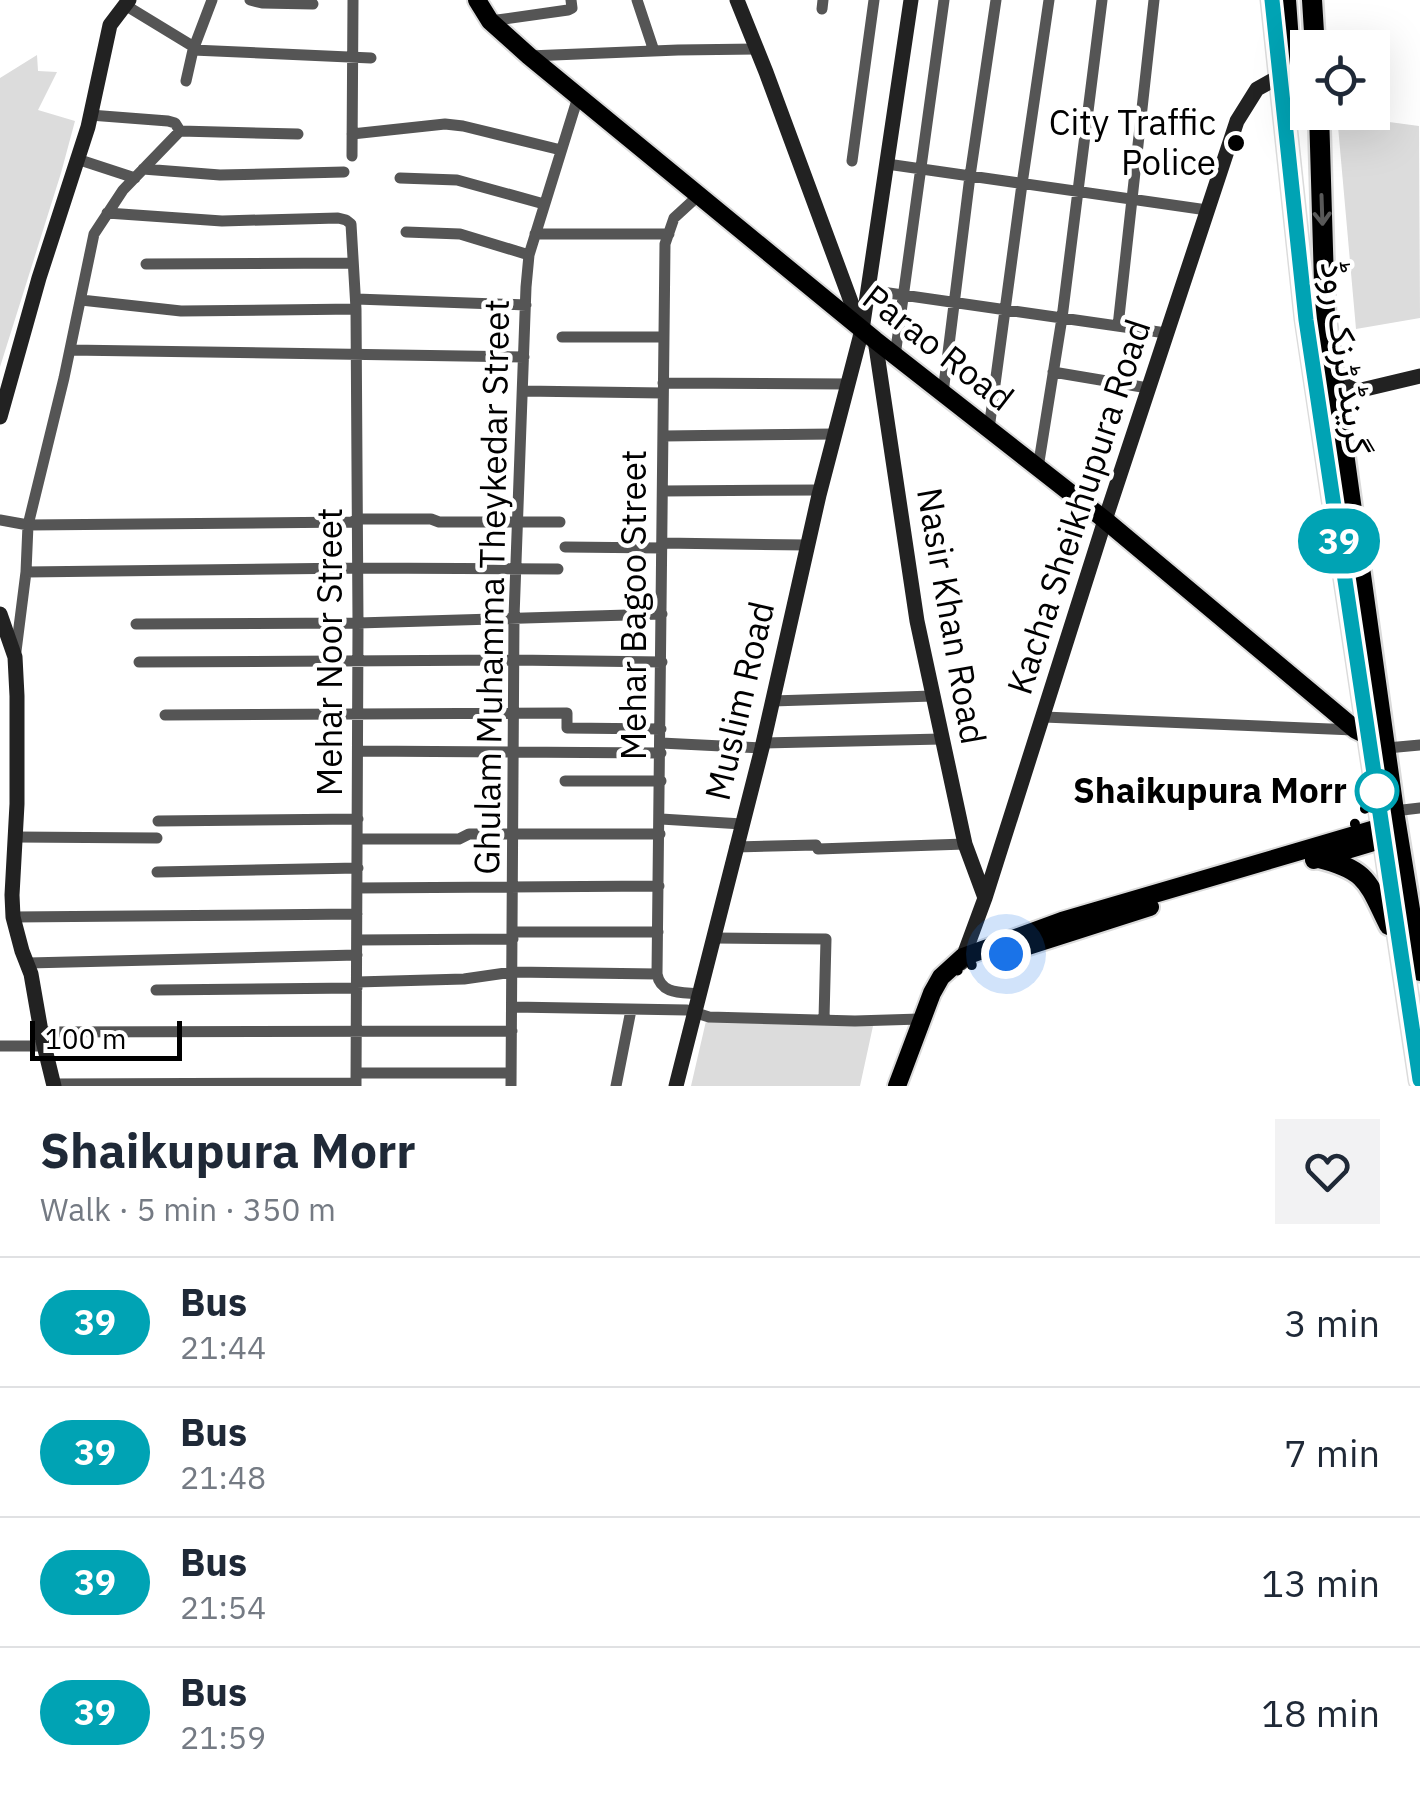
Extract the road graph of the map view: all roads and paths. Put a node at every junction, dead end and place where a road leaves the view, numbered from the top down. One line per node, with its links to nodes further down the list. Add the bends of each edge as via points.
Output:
1 (212, 0): 24 (street)
2 (250, 0): 20 (street)
3 (353, 0): 28 (street)
4 (477, 0): 21 (main road, Parao Road)
5 (571, 0): 21 (street, via 568,10)
6 (637, 0): 26 (street)
7 (737, 0): 25 (street)
8 (874, 0): 42 (street)
9 (910, 0): 43 (street)
10 (944, 0): 44 (street)
11 (996, 0): 47 (street)
12 (1050, 0): 49 (street)
13 (1102, 0): 50 (street)
14 (1154, 0): 52 (street)
15 (1272, 0): 30 (highway, گرینڈ ٹرنک روڈ)
16 (1286, 0): 33 (main road, via 1292,69)
17 (1299, 0): 22 (main road)
18 (1312, 0): 23 (highway)
19 (127, 2): 24 (street); 34 (street, via 110,26)
20 (314, 4)
21 (490, 21): 27 (main road, Parao Road)
22 (1301, 30)
23 (1314, 30)
24 (193, 48): 28 (street); 31 (street)
25 (757, 49): 26 (street); 74 (street)
26 (654, 50): 27 (street)
27 (529, 56): 32 (main road, Parao Road)
28 (351, 58): 29 (street); 38 (street)
29 (371, 58)
30 (1280, 76): 33 (highway, گرینڈ ٹرنک روڈ); 54 (street, Kacha Sheikhupura Road, via 1257,89 1236,121)
31 (186, 81)
32 (578, 96): 39 (street, Ghulam Muhamma Theykedar Street); 51 (main road, Parao Road)
33 (1284, 112): 63 (highway, گرینڈ ٹرنک روڈ)
34 (90, 115): 36 (street, via 168,121); 41 (street)
35 (1320, 130): 62 (highway, گرینڈ ٹرنک روڈ, one-way to 62)
36 (180, 131): 37 (street); 46 (street)
37 (298, 134)
38 (352, 134): 39 (street, via 445,124); 40 (street)
39 (561, 150): 53 (street, Ghulam Muhamma Theykedar Street)
40 (352, 156)
41 (78, 159): 46 (street); 90 (street)
42 (852, 161)
43 (887, 164): 44 (street); 64 (street)
44 (920, 169): 47 (street); 65 (street)
45 (344, 172): 46 (street)
46 (139, 174): 55 (street)
47 (970, 176): 49 (street); 67 (street)
48 (400, 178): 53 (street, via 457,180)
49 (1022, 184): 50 (street); 70 (street)
50 (1077, 192): 52 (street); 71 (street)
51 (698, 196): 58 (street, via 674,218); 74 (main road, Parao Road)
52 (1132, 200): 54 (street); 72 (street)
53 (544, 204): 57 (street, Ghulam Muhamma Theykedar Street)
54 (1207, 210): 73 (street, Kacha Sheikhupura Road)
55 (107, 214): 60 (street, Mehar Noor Street, via 346,220); 66 (street, via 94,234)
56 (406, 232): 59 (street, via 460,234)
57 (535, 234): 58 (street); 59 (street, Ghulam Muhamma Theykedar Street)
58 (669, 234): 76 (street, Mehar Bagoo Street)
59 (529, 255): 69 (street, Ghulam Muhamma Theykedar Street)
60 (353, 263): 61 (street); 68 (street, Mehar Noor Street)
61 (146, 264)
62 (1324, 273): 63 (highway); 83 (highway, گرینڈ ٹرنک روڈ)
63 (1301, 274): 127 (highway, گرینڈ ٹرنک روڈ)
64 (868, 290): 65 (street); 74 (street)
65 (902, 295): 67 (street); 79 (street)
66 (81, 300): 68 (street, via 181,311); 77 (street)
67 (954, 302): 70 (street); 89 (street)
68 (356, 304): 69 (street); 78 (street, Mehar Noor Street)
69 (526, 305): 80 (street, Ghulam Muhamma Theykedar Street)
70 (1006, 310): 71 (street); 92 (street)
71 (1062, 318): 72 (street); 81 (street)
72 (1118, 326): 73 (street)
73 (1166, 333): 86 (street, Kacha Sheikhupura Road)
74 (868, 335): 79 (main road, Parao Road); 84 (street, Muslim Road); 121 (street, Nasir Khan Road)
75 (562, 337): 76 (street)
76 (664, 337): 85 (street, Mehar Bagoo Street)
77 (70, 350): 78 (street); 103 (street)
78 (356, 354): 80 (street); 98 (street, Mehar Noor Street)
79 (895, 356): 89 (main road, Parao Road)
80 (524, 357): 87 (street, Ghulam Muhamma Theykedar Street)
81 (1054, 372): 86 (street); 95 (street)
82 (1420, 376): 88 (street)
83 (1334, 380): 88 (street); 91 (highway, گرینڈ ٹرنک روڈ)
84 (848, 384): 85 (street); 93 (street, Muslim Road)
85 (663, 388): 87 (street); 94 (street, Mehar Bagoo Street)
86 (1148, 388): 100 (street, Kacha Sheikhupura Road)
87 (523, 391): 101 (street, Ghulam Muhamma Theykedar Street)
88 (1357, 391): 91 (street)
89 (943, 394): 92 (main road, Parao Road)
90 (0, 417)
91 (1339, 418): 132 (highway, گرینڈ ٹرنک روڈ)
92 (989, 429): 95 (main road, Parao Road)
93 (835, 434): 94 (street); 97 (street, Muslim Road)
94 (663, 436): 96 (street, Mehar Bagoo Street)
95 (1038, 468): 100 (main road, Parao Road)
96 (663, 490): 97 (street); 104 (street, Mehar Bagoo Street)
97 (820, 490): 105 (street, Muslim Road)
98 (358, 519): 101 (street); 103 (street); 107 (street, Mehar Noor Street)
99 (0, 520): 103 (street)
100 (1104, 520): 126 (street, Kacha Sheikhupura Road); 127 (main road, Parao Road)
101 (518, 522): 102 (street); 108 (street, Ghulam Muhamma Theykedar Street)
102 (560, 522)
103 (28, 524): 110 (street)
104 (662, 545): 105 (street); 106 (street); 112 (street, Mehar Bagoo Street)
105 (808, 546): 122 (street, Muslim Road)
106 (565, 547)
107 (358, 568): 108 (street); 110 (street); 114 (street, Mehar Noor Street)
108 (516, 570): 109 (street); 113 (street, Ghulam Muhamma Theykedar Street)
109 (558, 570)
110 (26, 572): 116 (street)
111 (0, 614): 116 (street)
112 (662, 614): 113 (street); 120 (street, Mehar Bagoo Street)
113 (514, 616): 114 (street); 117 (street, Ghulam Muhamma Theykedar Street)
114 (358, 622): 115 (street); 118 (street, Mehar Noor Street)
115 (136, 624)
116 (15, 656): 145 (street)
117 (514, 660): 118 (street); 120 (street); 124 (street, Ghulam Muhamma Theykedar Street)
118 (358, 661): 119 (street); 123 (street, Mehar Noor Street)
119 (138, 662)
120 (662, 662): 129 (street, Mehar Bagoo Street)
121 (933, 696): 122 (street); 128 (street, Nasir Khan Road)
122 (772, 701): 131 (street, Muslim Road)
123 (358, 712): 124 (street); 125 (street); 133 (street, Mehar Noor Street)
124 (514, 713): 129 (street, via 567,713 567,728); 134 (street, Ghulam Muhamma Theykedar Street)
125 (165, 714)
126 (1044, 718): 127 (street); 156 (street, Kacha Sheikhupura Road)
127 (1362, 733): 142 (highway, گرینڈ ٹرنک روڈ)
128 (942, 739): 131 (street); 148 (street, Nasir Khan Road)
129 (661, 741): 131 (street); 134 (street); 136 (street, Mehar Bagoo Street)
130 (1420, 744): 132 (street)
131 (762, 746): 141 (street, Muslim Road)
132 (1387, 748): 142 (highway, گرینڈ ٹرنک روڈ)
133 (358, 751): 134 (street); 138 (street, Mehar Noor Street)
134 (514, 752): 143 (street, Ghulam Muhamma Theykedar Street)
135 (565, 781): 136 (street)
136 (661, 781): 139 (street, Mehar Bagoo Street)
137 (1420, 808): 142 (street)
138 (358, 819): 140 (street); 147 (street, Mehar Noor Street)
139 (660, 819): 141 (street); 144 (street, Mehar Bagoo Street)
140 (158, 820)
141 (742, 824): 149 (street, Muslim Road)
142 (1387, 826): 150 (main road); 164 (highway, گرینڈ ٹرنک روڈ); 164 (highway, گرینڈ ٹرنک روڈ); 166 (main road, via 1062,920)
143 (513, 834): 144 (street); 147 (street); 154 (street, Ghulam Muhamma Theykedar Street)
144 (660, 834): 153 (street, Mehar Bagoo Street)
145 (16, 837): 146 (street); 158 (street)
146 (158, 838)
147 (358, 838): 151 (street, Mehar Noor Street)
148 (965, 844): 149 (street); 156 (street, Nasir Khan Road)
149 (735, 848): 161 (street, Muslim Road)
150 (1318, 858): 164 (highway, via 1359,873); 166 (main road)
151 (358, 868): 152 (street); 155 (street, Mehar Noor Street)
152 (158, 872)
153 (659, 886): 154 (street); 159 (street, Mehar Bagoo Street)
154 (513, 887): 155 (street); 160 (street, Ghulam Muhamma Theykedar Street)
155 (358, 888): 157 (street, Mehar Noor Street)
156 (984, 898): 166 (street, Kacha Sheikhupura Road)
157 (357, 914): 158 (street); 162 (street, Mehar Noor Street)
158 (13, 917): 165 (street)
159 (658, 932): 160 (street); 168 (street, Mehar Bagoo Street)
160 (513, 935): 162 (street); 167 (street, Ghulam Muhamma Theykedar Street)
161 (714, 938): 171 (street, Muslim Road); 176 (street, via 826,938)
162 (357, 940): 163 (street, Mehar Noor Street)
163 (357, 954): 165 (street); 169 (street, Mehar Noor Street)
164 (1409, 959): 182 (highway, گرینڈ ٹرنک روڈ)
165 (28, 963): 179 (street)
166 (960, 965): 175 (main road, via 952,964 941,977); 188 (main road, via 939,997)
167 (513, 972): 168 (street); 169 (street); 172 (street, Ghulam Muhamma Theykedar Street)
168 (657, 974): 171 (street, via 664,989)
169 (357, 985): 170 (street); 177 (street, Mehar Noor Street)
170 (156, 990)
171 (700, 994): 174 (street, Muslim Road)
172 (512, 1007): 173 (street); 178 (street, Ghulam Muhamma Theykedar Street)
173 (631, 1010): 174 (street); 185 (street)
174 (694, 1012): 176 (street); 186 (street, Muslim Road)
175 (920, 1019): 176 (street); 187 (main road)
176 (824, 1020)
177 (356, 1031): 178 (street); 179 (street); 183 (street, Mehar Noor Street)
178 (512, 1031): 181 (street, Ghulam Muhamma Theykedar Street)
179 (43, 1039): 180 (street); 184 (street)
180 (0, 1046)
181 (511, 1080): 183 (street)
182 (1420, 1080)
183 (356, 1081): 184 (street)
184 (54, 1085)
185 (616, 1086)
186 (676, 1086)
187 (896, 1086)
188 (906, 1086)

